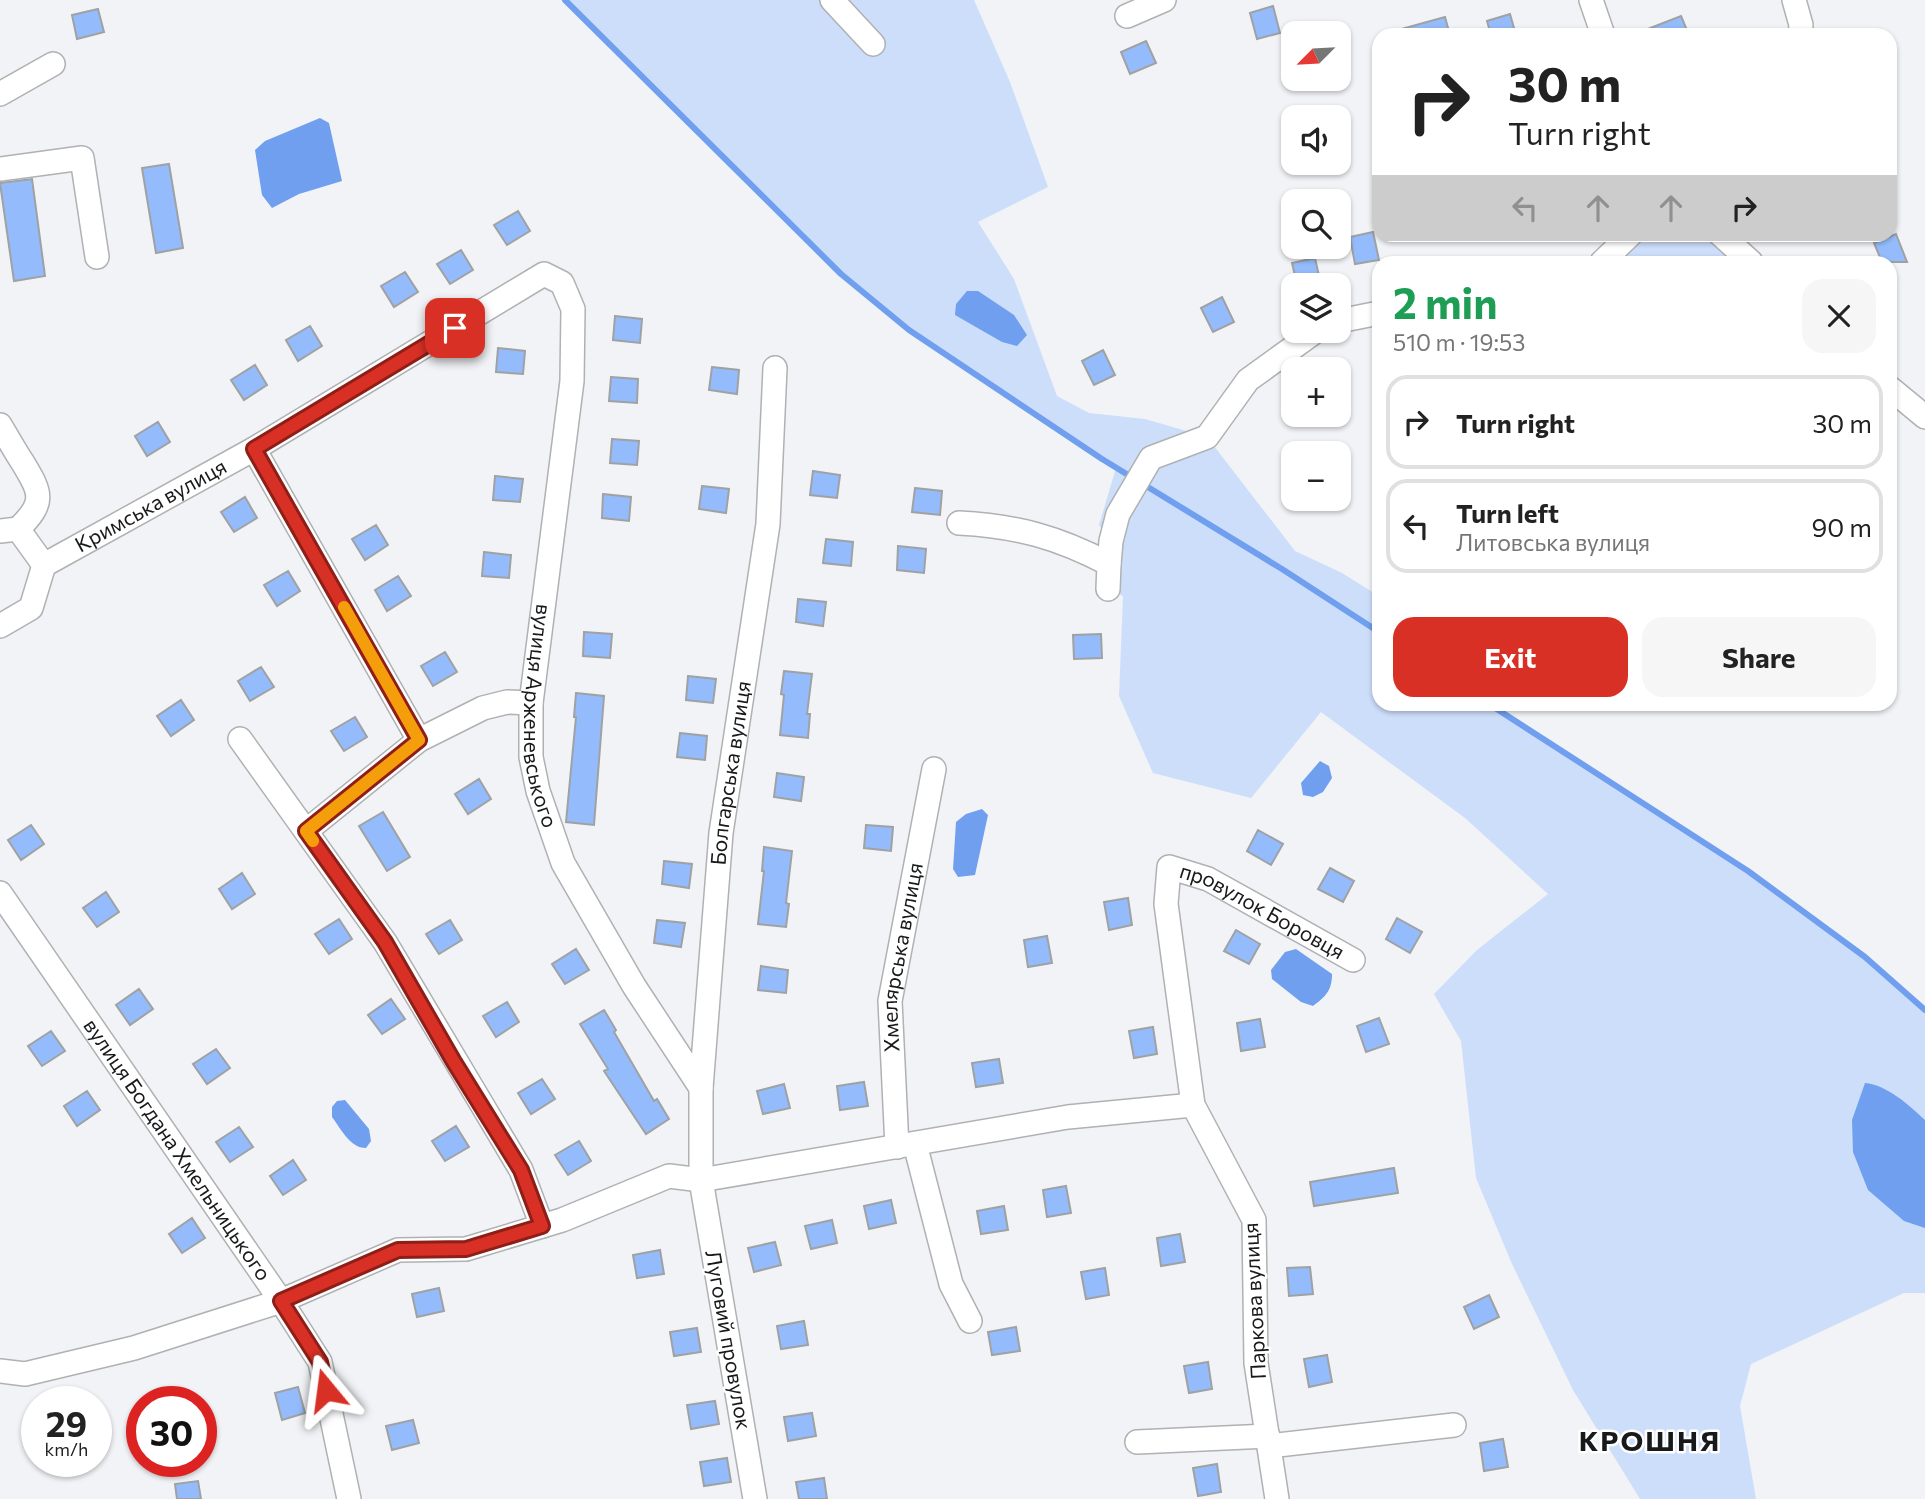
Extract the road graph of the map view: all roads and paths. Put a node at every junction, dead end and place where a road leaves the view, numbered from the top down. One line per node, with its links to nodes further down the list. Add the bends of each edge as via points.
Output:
1 (832, 0): 8 (street)
2 (1164, 0): 5 (street)
3 (1591, 0): 6 (street)
4 (1794, 0): 7 (street)
5 (1127, 16)
6 (1601, 28)
7 (1801, 28)
8 (873, 44)
9 (53, 64): 10 (street)
10 (0, 94)
11 (0, 169): 16 (street, via 82,158)
12 (1623, 242): 14 (street)
13 (1729, 242): 15 (street)
14 (1608, 256)
15 (1744, 256)
16 (97, 257)
17 (544, 274): 25 (street, Кримська вулиця); 32 (street, вулиця Арженевського, via 562,283 573,309 572,381)
18 (1372, 314): 19 (street)
19 (1351, 319)
20 (1299, 343): 28 (street, via 1248,380 1207,436 1151,458 1118,514)
21 (775, 368): 40 (street, Болгарська вулиця, via 768,524 721,833)
22 (1897, 393): 23 (street)
23 (1925, 417)
24 (0, 425): 27 (street, via 38,489 30,518)
25 (254, 449): 29 (street, Кримська вулиця); 34 (street)
26 (959, 523): 28 (street, via 1000,525 1043,535)
27 (9, 530): 29 (street)
28 (1109, 564): 30 (street)
29 (44, 565): 31 (street, via 31,608)
30 (1108, 589)
31 (0, 626)
32 (531, 703): 34 (street, via 507,702 484,708); 40 (street, вулиця Арженевського, via 531,757 563,863 634,986)
33 (240, 739): 36 (street)
34 (419, 740): 36 (street)
35 (934, 769): 42 (street, Хмелярська вулиця, via 890,1001)
36 (306, 831): 44 (street, via 385,942 521,1170)
37 (1169, 867): 39 (street, провулок Боровця, via 1208,878); 41 (street, Паркова вулиця, via 1166,904)
38 (0, 893): 45 (street, вулиця Богдана Хмельницького)
39 (1353, 960)
40 (701, 1088): 43 (street, Болгарська вулиця)
41 (1194, 1105): 42 (street, via 1068,1117); 49 (street, Паркова вулиця, via 1254,1220 1256,1363)
42 (906, 1145): 43 (street); 46 (street, Хмелярська вулиця, via 951,1284)
43 (701, 1180): 44 (street, via 669,1175); 52 (street, Луговий провулок)
44 (542, 1226): 45 (street, via 466,1249 398,1250)
45 (281, 1301): 47 (street, via 134,1348 25,1374); 51 (street, вулиця Богдана Хмельницького, via 320,1362)
46 (970, 1321)
47 (0, 1371)
48 (1454, 1424): 49 (street)
49 (1268, 1441): 50 (street); 53 (street, Паркова вулиця)
50 (1137, 1442)
51 (349, 1499)
52 (755, 1499)
53 (1277, 1499)

